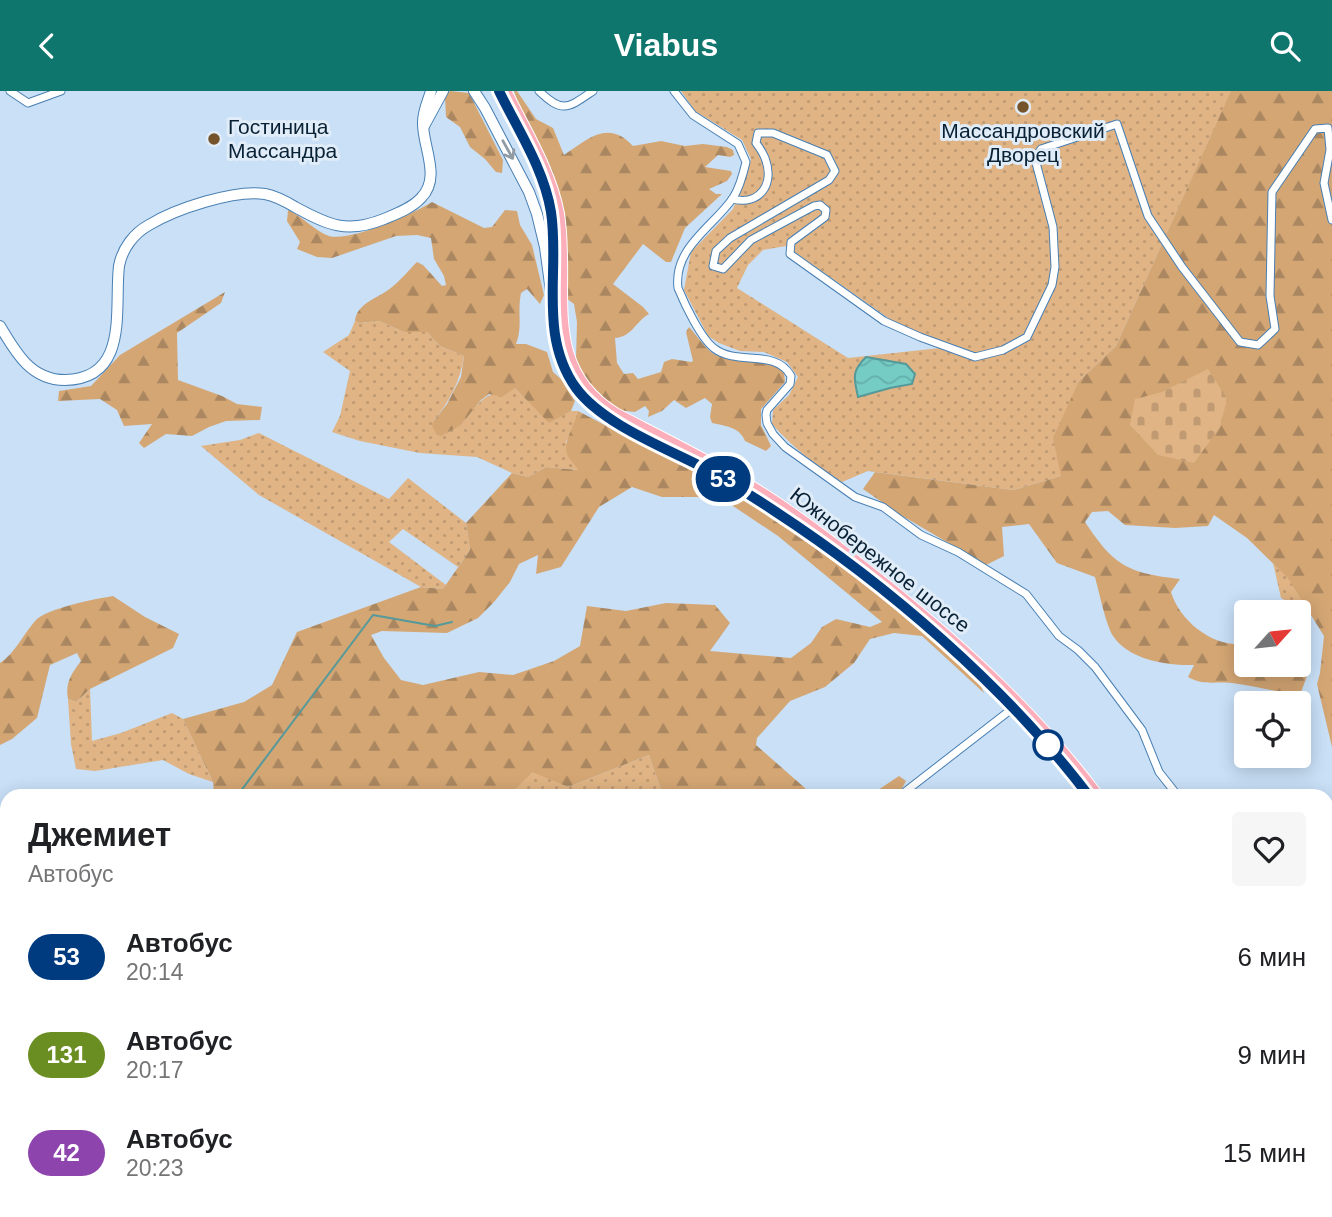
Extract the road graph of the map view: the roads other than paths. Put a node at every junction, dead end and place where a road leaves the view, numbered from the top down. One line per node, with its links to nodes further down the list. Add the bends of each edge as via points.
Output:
1 (10, 91): 2 (street, via 28,103)
2 (61, 91)
3 (431, 91): 10 (main road)
4 (443, 91): 10 (main road)
5 (474, 91): 13 (main road, one-way to 13, via 529,192 545,247)
6 (502, 91): 13 (highway, Южнобережное шоссе, via 546,192 553,235); 15 (highway, Южнобережное шоссе, via 551,191 559,234 561,335 569,362 593,400 728,475 804,524 905,603)
7 (539, 91): 8 (street, via 559,107 569,107)
8 (593, 91)
9 (674, 91): 11 (street, via 693,115 737,144 746,162)
10 (423, 129): 14 (main road, via 430,172 425,193 380,221 362,227 336,226 278,198 250,193 164,217 134,235 119,265 116,342 109,357 85,377 56,380 29,368)
11 (732, 199): 12 (street, via 746,202 760,196 769,180 766,158 756,143 758,133 773,133 827,155 835,171 829,180 730,238 716,251 713,266 723,269 751,240 820,205 825,217 791,241 789,254 884,321 975,357 1027,337 1052,285 1053,227 1035,159 1041,149 1117,124 1148,216 1240,342 1258,345 1275,329 1270,296 1272,192 1315,129 1328,128 1325,183); 19 (street, via 682,258 678,288 715,349 788,369 790,384 767,410 773,434 855,497 883,507 921,535 1026,594 1059,636 1095,667 1142,730 1159,772)
12 (1332, 220)
13 (552, 299): 15 (highway, Южнобережное шоссе, via 559,351 574,385 590,403 809,534 956,652)
14 (0, 326)
15 (1011, 704): 16 (street); 17 (highway, Южнобережное шоссе); 18 (highway, Южнобережное шоссе, via 1034,722)
16 (908, 789)
17 (1084, 789)
18 (1091, 789)
19 (1172, 789)

